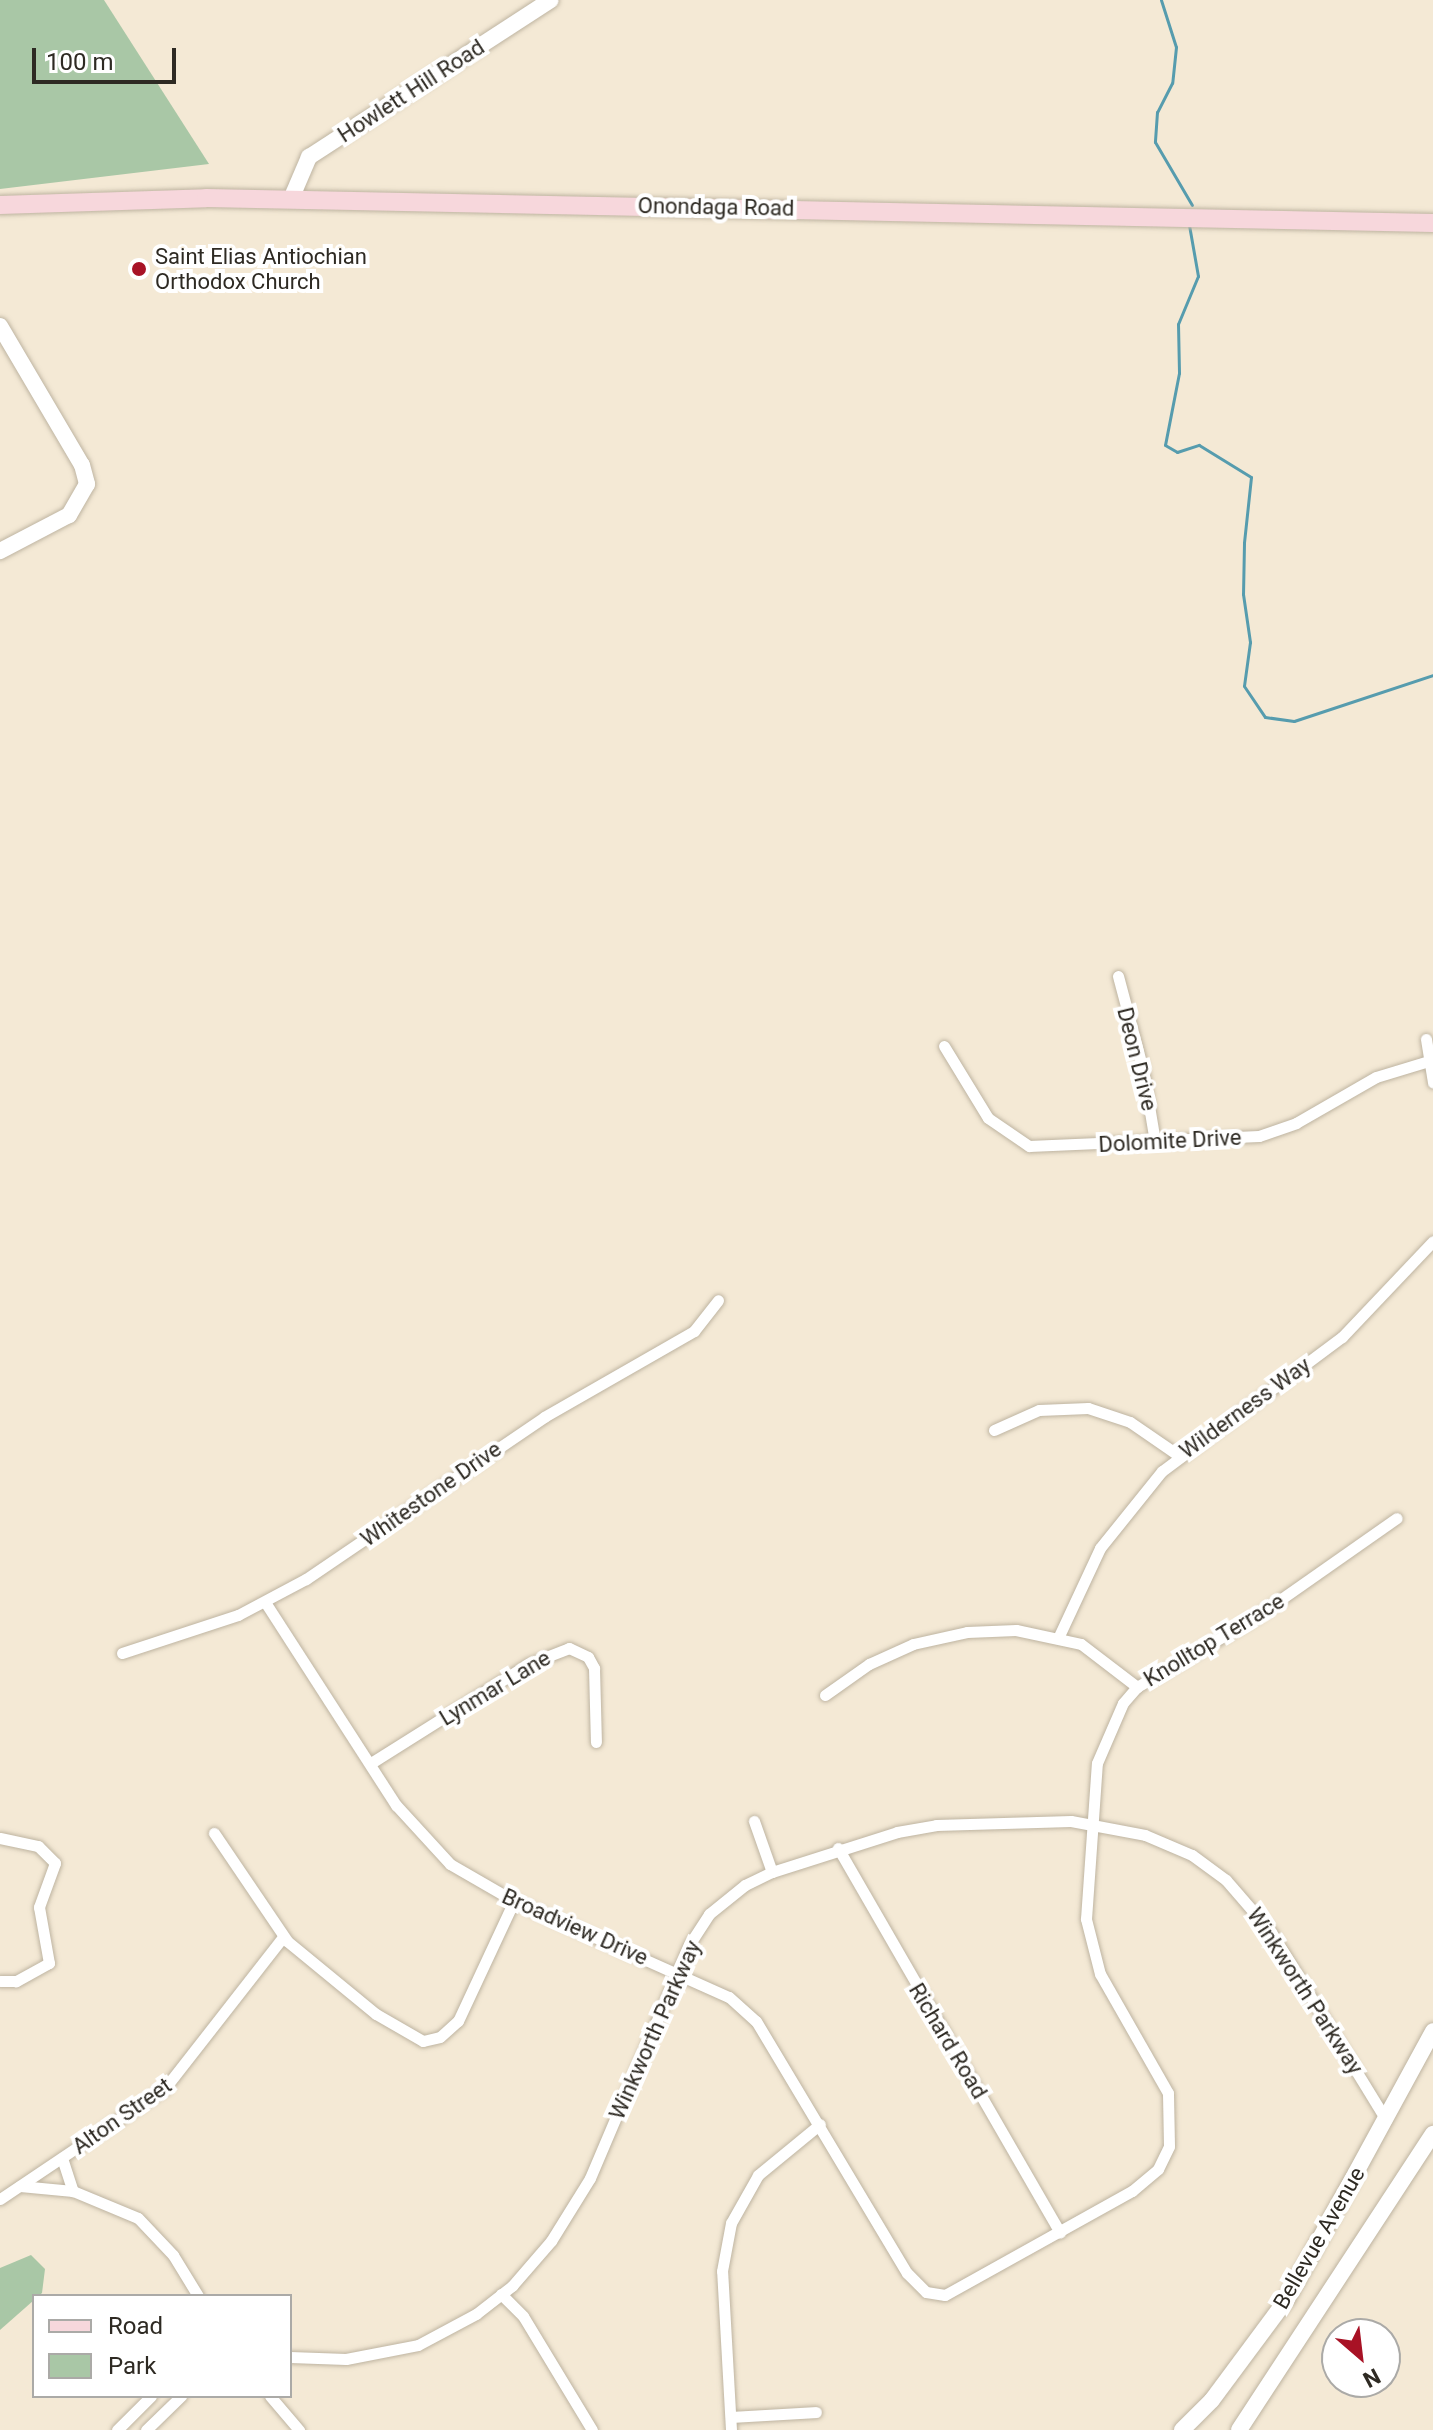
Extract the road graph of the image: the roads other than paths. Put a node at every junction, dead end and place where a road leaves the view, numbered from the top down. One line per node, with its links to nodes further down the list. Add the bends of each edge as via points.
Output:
1 (551, 0): 2 (street, Howlett Hill Road, via 309,157)
2 (291, 199): 3 (main road, Onondaga Road); 4 (main road, Onondaga Road)
3 (0, 205)
4 (1433, 223)
5 (0, 326): 6 (street, via 82,465 87,484 69,515)
6 (0, 551)
7 (1118, 976): 12 (street, Deon Drive)
8 (1426, 1039): 10 (street)
9 (944, 1046): 12 (street, Dolomite Drive, via 988,1118 1019,1142)
10 (1429, 1061): 11 (street); 12 (street, Dolomite Drive, via 1376,1077 1275,1131)
11 (1433, 1082)
12 (1155, 1142)
13 (1433, 1241): 16 (street, Wilderness Way, via 1342,1337)
14 (718, 1300): 18 (street, Whitestone Drive, via 694,1331 544,1417 439,1484 359,1545)
15 (994, 1430): 16 (street, via 1039,1410 1088,1408 1130,1422)
16 (1178, 1455): 19 (street, Wilderness Way, via 1111,1531)
17 (1397, 1518): 21 (street, Knolltop Terrace, via 1254,1618)
18 (265, 1602): 20 (street, Whitestone Drive, via 165,1642); 24 (street, Broadview Drive)
19 (1059, 1636): 21 (street, via 1097,1653); 22 (street, via 1016,1630 943,1636 889,1654)
20 (122, 1653)
21 (1137, 1687): 26 (street, Knolltop Terrace, via 1103,1744)
22 (825, 1695)
23 (596, 1742): 24 (street, Lynmar Lane, via 594,1668 588,1657 569,1648 528,1664)
24 (371, 1763): 31 (street, Broadview Drive, via 426,1841 450,1864)
25 (754, 1821): 30 (street)
26 (1093, 1824): 29 (street, Winkworth Parkway, via 1044,1819 936,1825); 36 (street, Winkworth Parkway, via 1178,1848 1248,1903); 43 (street, Knolltop Terrace, via 1085,1904 1089,1938 1100,1974 1168,2093 1172,2133 1165,2158 1148,2180)
27 (214, 1833): 32 (street)
28 (0, 1838): 34 (street, via 38,1846 55,1863 39,1907 49,1963 16,1981)
29 (838, 1848): 30 (street, Winkworth Parkway); 43 (street, Richard Road)
30 (772, 1872): 33 (street, Winkworth Parkway, via 721,1902 689,1945)
31 (514, 1901): 32 (street, via 458,2021 446,2033 423,2041 318,1971); 33 (street, Broadview Drive)
32 (283, 1937): 39 (street, Alton Street, via 185,2069 133,2114)
33 (677, 1972): 37 (street, Broadview Drive, via 729,1997 756,2021); 46 (street, Winkworth Parkway, via 590,2178 551,2241)
34 (0, 1981)
35 (1433, 2031): 36 (street, Bellevue Avenue)
36 (1386, 2120): 58 (street, Bellevue Avenue, via 1287,2299 1230,2378)
37 (820, 2124): 44 (street, Broadview Drive, via 907,2273 926,2292); 52 (street, via 758,2175 731,2223 722,2282)
38 (1433, 2134): 59 (street)
39 (62, 2158): 40 (street, Alton Street); 41 (street)
40 (19, 2186): 41 (street); 42 (street, Alton Street)
41 (73, 2191): 45 (street, via 138,2218 173,2255)
42 (0, 2199)
43 (1060, 2233): 44 (street, Knolltop Terrace)
44 (957, 2292)
45 (197, 2294)
46 (501, 2294): 47 (street, Winkworth Parkway, via 418,2345 346,2359); 56 (street, via 523,2316)
47 (292, 2357)
48 (149, 2398): 53 (street)
49 (179, 2398): 54 (street)
50 (272, 2398): 55 (street)
51 (816, 2412): 52 (street)
52 (732, 2417): 57 (street)
53 (117, 2430)
54 (146, 2430)
55 (299, 2430)
56 (592, 2430)
57 (731, 2430)
58 (1182, 2430)
59 (1239, 2430)

